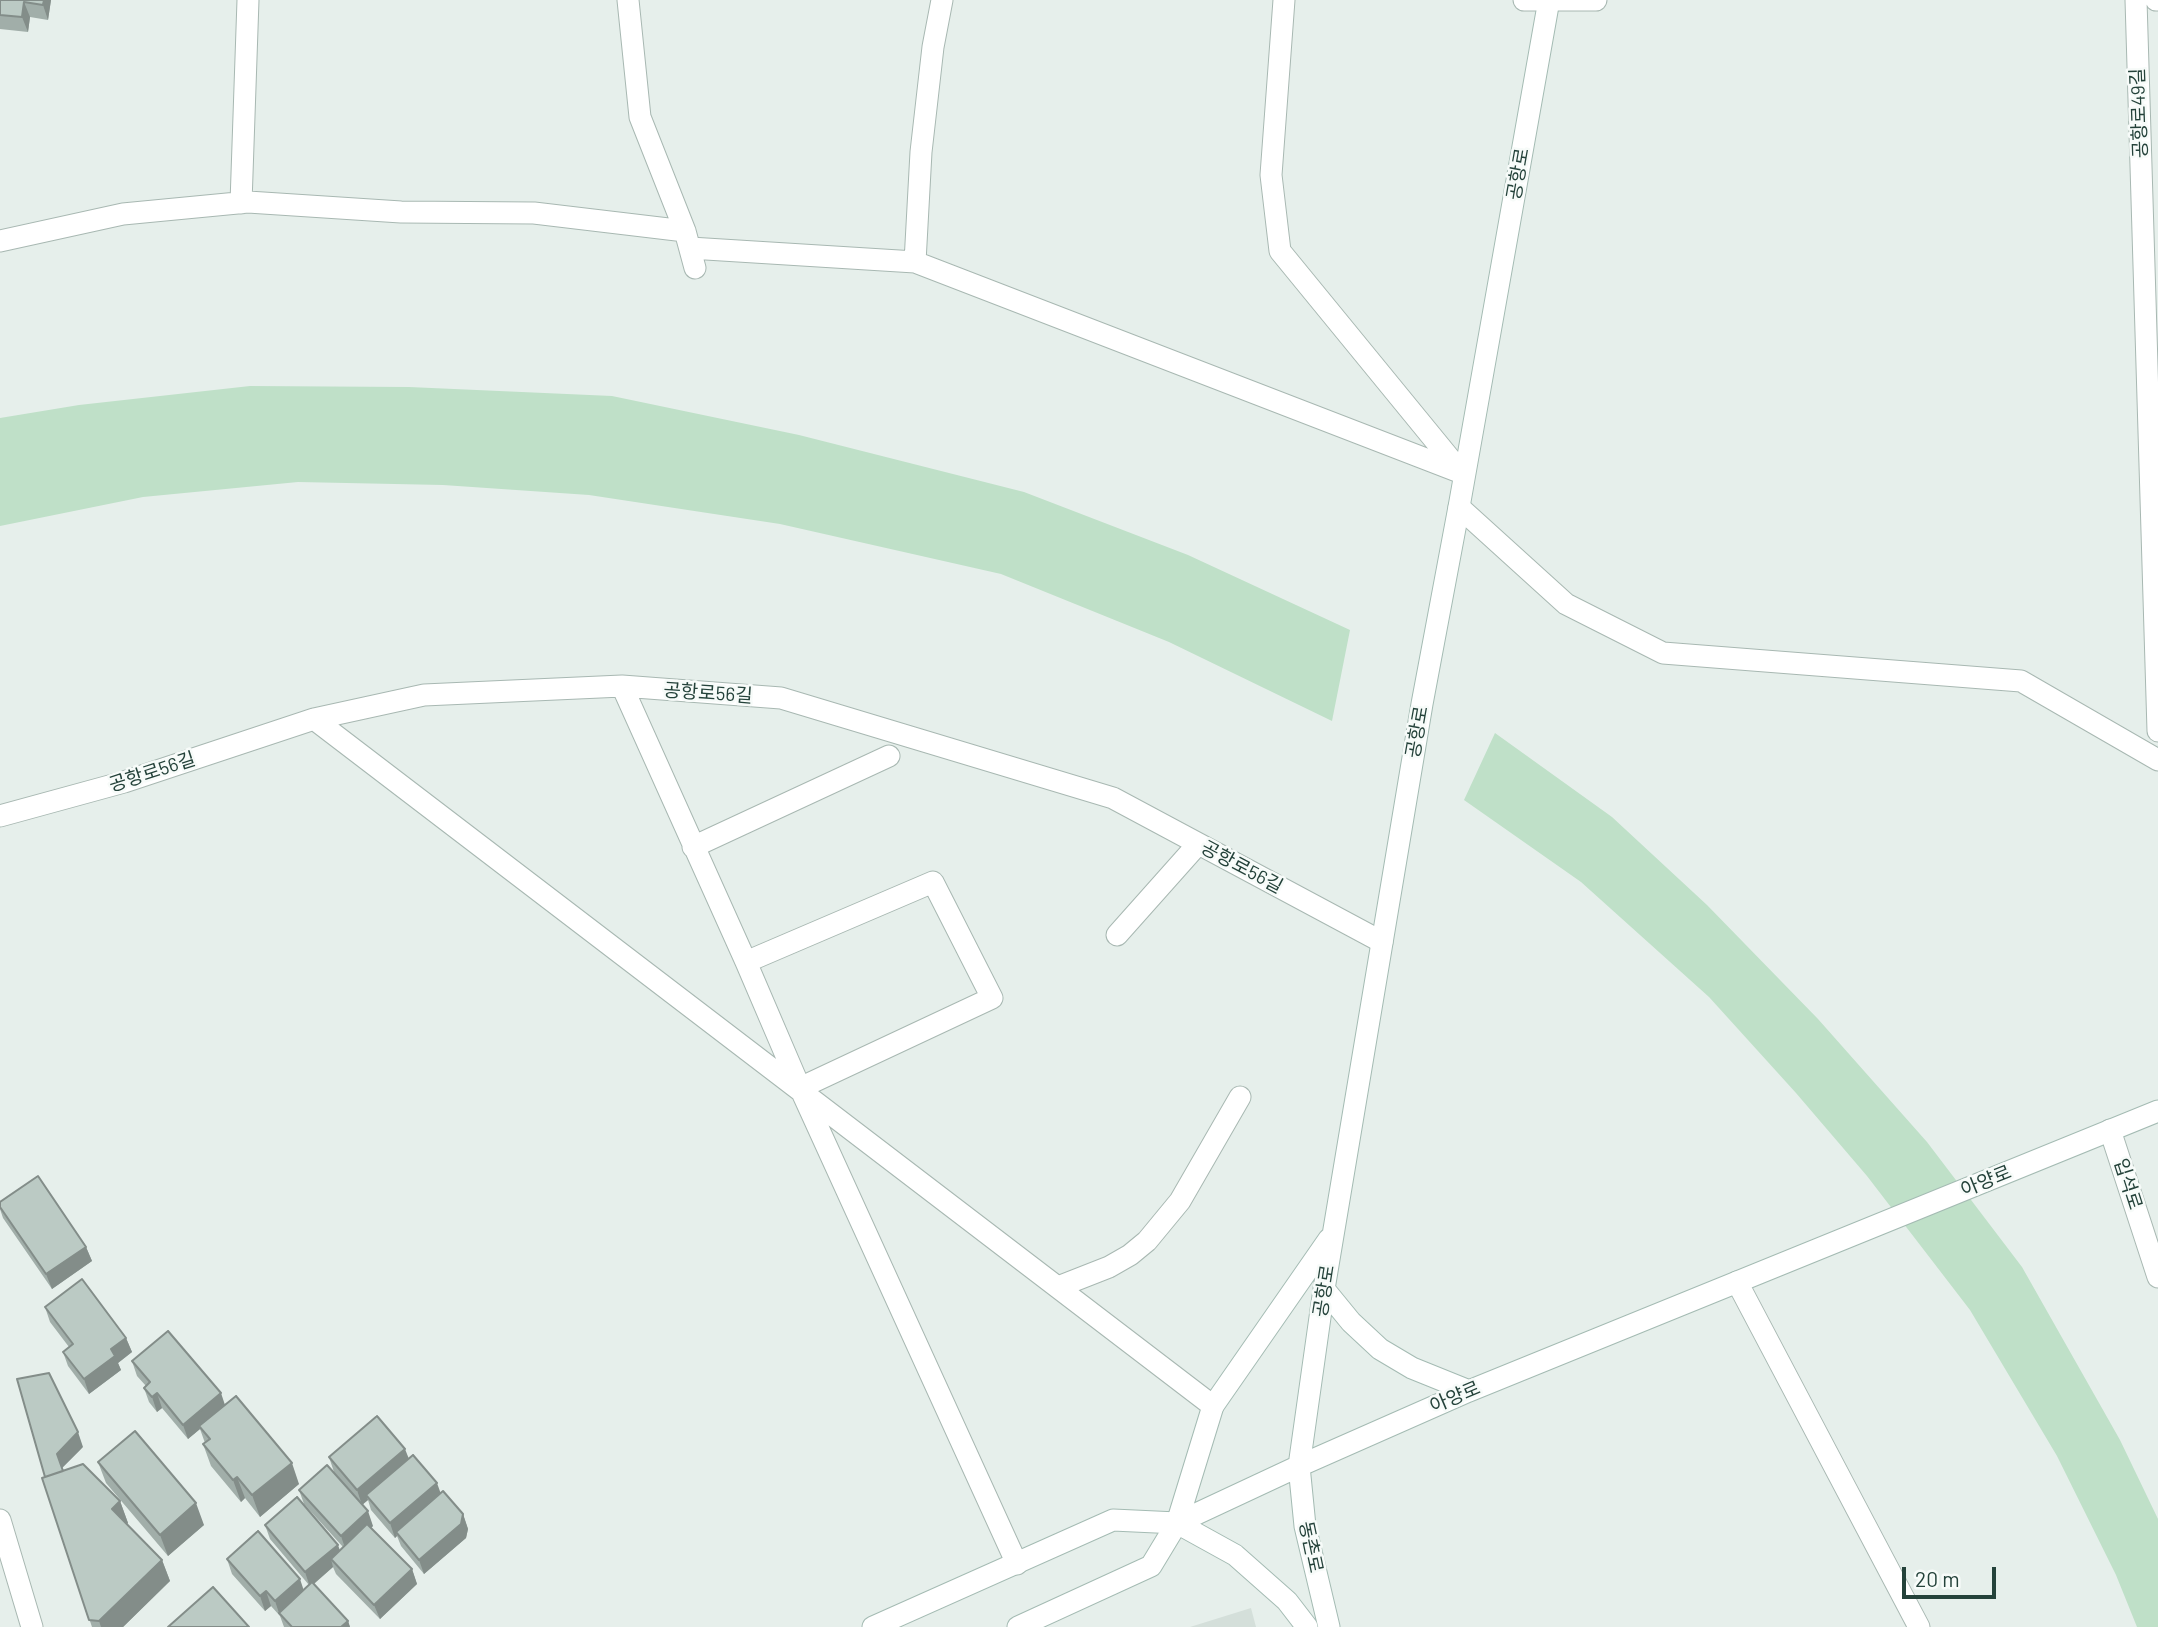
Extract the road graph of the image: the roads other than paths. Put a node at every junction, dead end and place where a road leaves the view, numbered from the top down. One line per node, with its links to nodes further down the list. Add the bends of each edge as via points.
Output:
1 (248, 0): 9 (street)
2 (628, 0): 11 (street, via 640,117)
3 (942, 0): 12 (street, via 921,152)
4 (1284, 0): 12 (street, via 1271,175 1280,251 1461,473)
5 (1524, 0): 8 (street)
6 (1596, 0): 8 (street)
7 (2136, 0): 16 (street, 공항로49길)
8 (1549, 1): 13 (street, 공항로)
9 (241, 203): 10 (street, via 123,214); 11 (street, via 401,212 534,213)
10 (0, 242)
11 (690, 249): 12 (street)
12 (915, 262)
13 (1460, 507): 18 (street, via 1566,604 1664,653 2021,681); 23 (street, 공항로)
14 (622, 686): 15 (street, 공항로56길, via 424,695); 20 (street, 공항로56길, via 781,698 1113,798); 21 (street)
15 (314, 719): 19 (street, 공항로56길, via 124,782); 25 (street)
16 (2158, 731)
17 (889, 756): 21 (street)
18 (2158, 760)
19 (0, 816)
20 (1198, 844): 22 (street); 23 (street, 공항로56길)
21 (694, 846): 24 (street)
22 (1117, 935)
23 (1382, 942): 29 (street, 공항로)
24 (746, 962): 25 (street); 25 (street, via 933,882 992,998)
25 (800, 1088): 32 (street); 39 (street)
26 (1240, 1097): 32 (street, via 1180,1201 1147,1241 1109,1266)
27 (2158, 1111): 28 (street, 아양로)
28 (2110, 1130): 30 (street, 입석로); 31 (street, 아양로)
29 (1333, 1234): 33 (street, 공항로); 35 (street)
30 (2158, 1277)
31 (1737, 1282): 34 (street, 아양로); 45 (street)
32 (1058, 1287): 35 (street)
33 (1324, 1289): 34 (street, via 1380,1349 1412,1368); 36 (street, 공항로)
34 (1469, 1391): 36 (street, 아양로)
35 (1213, 1406): 38 (street)
36 (1299, 1465): 38 (street, 아양로); 44 (street, 동촌로, via 1305,1526)
37 (0, 1520): 40 (street)
38 (1177, 1522): 39 (street, 아양로, via 1113,1520); 42 (street, via 1151,1566); 43 (street, via 1235,1555 1287,1601)
39 (1017, 1564): 41 (street, 아양로)
40 (32, 1627)
41 (873, 1627)
42 (1018, 1627)
43 (1307, 1627)
44 (1329, 1627)
45 (1919, 1627)

